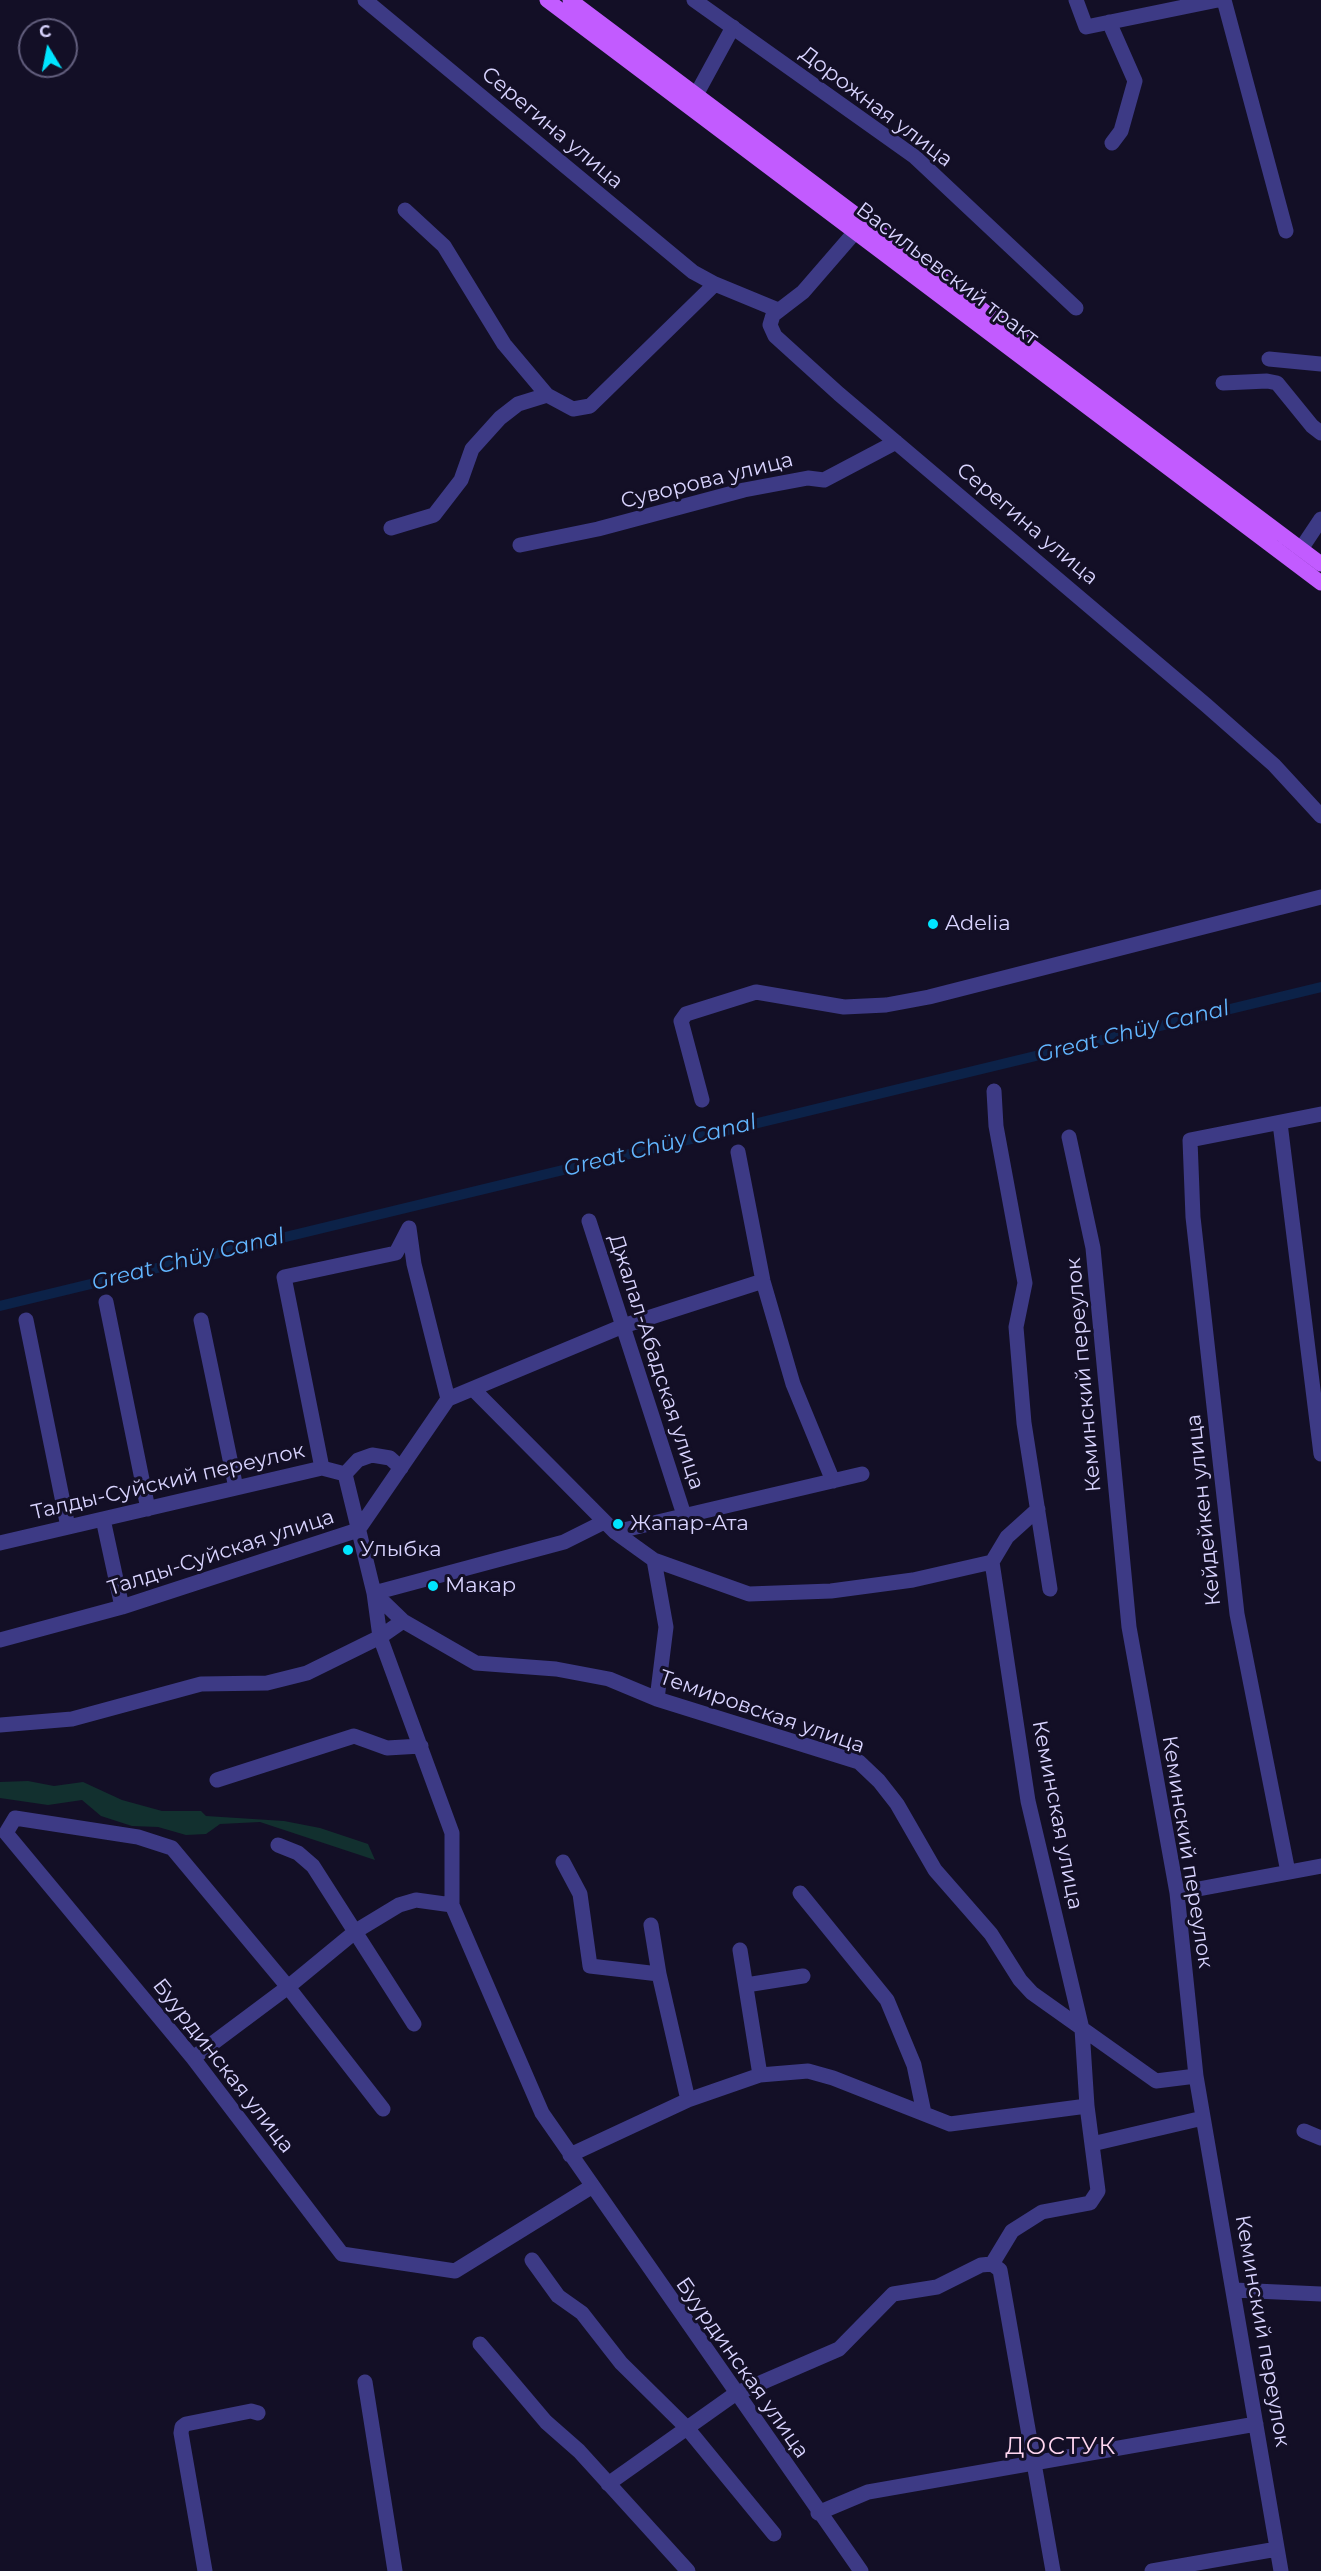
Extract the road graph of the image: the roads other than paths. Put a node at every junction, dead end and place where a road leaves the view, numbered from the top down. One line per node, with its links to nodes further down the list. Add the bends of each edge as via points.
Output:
1 (366, 0): 15 (street, Серегина улица, via 693,272)
2 (547, 0): 14 (main road, Васильевский тракт)
3 (570, 0): 10 (main road, Васильевский тракт)
4 (694, 0): 9 (street, Дорожная улица)
5 (1076, 0): 8 (street, via 1086,27)
6 (1218, 0): 8 (street)
7 (1224, 0): 13 (street)
8 (1108, 22): 11 (street, via 1135,81 1121,131)
9 (733, 27): 10 (street); 16 (street, Дорожная улица, via 915,157)
10 (696, 95): 27 (main road, Васильевский тракт)
11 (1112, 143)
12 (405, 210): 21 (street, via 444,246 504,344)
13 (1286, 231)
14 (855, 232): 17 (street, via 803,292); 29 (main road, Васильевский тракт)
15 (715, 284): 17 (street, Серегина улица); 21 (street, via 590,406 573,409)
16 (1076, 308)
17 (778, 310): 23 (street, Серегина улица, via 769,320 775,336)
18 (1269, 359): 19 (street)
19 (1321, 364)
20 (1223, 382): 22 (street, via 1277,383)
21 (546, 395): 25 (street, via 518,404 500,418 472,449 460,480 434,514)
22 (1321, 433)
23 (896, 442): 26 (street, Суворова улица, via 824,480 808,478 744,490 598,530); 30 (street, Серегина улица, via 1215,713 1274,765)
24 (1321, 519): 27 (street)
25 (391, 528)
26 (520, 545)
27 (1301, 549): 28 (main road, Васильевский тракт)
28 (1321, 564)
29 (1321, 583)
30 (1321, 816)
31 (1321, 897): 33 (street, via 886,1005 844,1007 756,992 686,1014 681,1021)
32 (994, 1091): 54 (street, via 996,1126 1025,1283 1016,1327 1024,1423)
33 (702, 1100)
34 (1321, 1114): 35 (street)
35 (1280, 1122): 46 (street); 76 (street, Кейдейкен улица, via 1190,1140 1193,1217 1237,1614)
36 (1069, 1137): 78 (street, Кеминский переулок, via 1093,1248 1129,1627)
37 (738, 1152): 39 (street)
38 (589, 1221): 43 (street, Джалал-Абадская улица)
39 (763, 1281): 43 (street); 51 (street, via 793,1384)
40 (106, 1302): 53 (street)
41 (26, 1320): 57 (street)
42 (201, 1320): 52 (street)
43 (623, 1326): 44 (street); 55 (street, Джалал-Абадская улица)
44 (473, 1389): 45 (street); 58 (street)
45 (448, 1399): 47 (street, via 414,1264 409,1228 396,1253 284,1277); 48 (street, Талды-Суйская улица)
46 (1321, 1454)
47 (322, 1468): 49 (street, Талды-Суйский переулок); 52 (street, Талды-Суйский переулок)
48 (401, 1468): 49 (street, via 390,1458 372,1455 358,1460); 59 (street, Талды-Суйская улица)
49 (345, 1474): 59 (street, Буурдинская улица)
50 (862, 1474): 51 (street)
51 (833, 1481): 55 (street)
52 (236, 1488): 53 (street, Талды-Суйский переулок)
53 (148, 1509): 56 (street, Талды-Суйский переулок)
54 (1038, 1509): 62 (street, via 1007,1537); 63 (street)
55 (684, 1515): 58 (street)
56 (103, 1519): 57 (street, Талды-Суйский переулок); 65 (street)
57 (68, 1527): 60 (street, Талды-Суйский переулок)
58 (610, 1527): 61 (street); 64 (street)
59 (358, 1530): 64 (street, Буурдинская улица); 65 (street, Талды-Суйская улица)
60 (0, 1543)
61 (654, 1560): 62 (street, via 749,1594 831,1591 913,1580); 69 (street, via 666,1627)
62 (992, 1562): 88 (street, Кеминская улица, via 1028,1801)
63 (1050, 1589)
64 (374, 1593): 66 (street, Темировская улица); 67 (street, Буурдинская улица)
65 (122, 1607): 68 (street, Талды-Суйская улица)
66 (404, 1621): 67 (street); 69 (street, Темировская улица, via 476,1663 556,1669 609,1679)
67 (380, 1637): 70 (street, via 307,1673 267,1683 201,1684 72,1719); 71 (street, Буурдинская улица)
68 (0, 1640)
69 (657, 1699): 88 (street, Темировская улица, via 859,1762 897,1804 935,1870 991,1934 1020,1980)
70 (0, 1725)
71 (421, 1746): 72 (street, via 387,1748 354,1736); 79 (street, Буурдинская улица, via 452,1833)
72 (217, 1780)
73 (278, 1845): 81 (street, via 298,1853 313,1866)
74 (563, 1862): 83 (street, via 580,1894 590,1966)
75 (1321, 1866): 76 (street)
76 (1288, 1872): 78 (street)
77 (800, 1893): 95 (street, via 887,2000 914,2065)
78 (1177, 1893): 91 (street, Кеминский переулок)
79 (452, 1905): 81 (street, via 416,1900 399,1905); 100 (street, Буурдинская улица, via 542,2114)
80 (651, 1925): 83 (street)
81 (356, 1931): 86 (street); 87 (street)
82 (740, 1950): 85 (street)
83 (659, 1974): 92 (street)
84 (803, 1976): 85 (street)
85 (746, 1985): 90 (street)
86 (288, 1987): 89 (street); 89 (street, Буурдинская улица, via 172,1848 138,1837 15,1818 6,1833); 94 (street)
87 (414, 2024)
88 (1082, 2029): 91 (street, Темировская улица, via 1156,2081); 93 (street, Кеминская улица)
89 (193, 2058): 101 (street, Буурдинская улица, via 342,2254 454,2271)
90 (760, 2075): 92 (street); 95 (street, via 808,2071)
91 (1196, 2076): 96 (street, Кеминский переулок)
92 (688, 2100): 100 (street)
93 (1087, 2106): 95 (street, via 950,2124); 99 (street, Кеминская улица)
94 (383, 2109)
95 (924, 2113)
96 (1203, 2118): 99 (street); 104 (street, Кеминский переулок)
97 (1304, 2131): 98 (street)
98 (1321, 2138)
99 (1092, 2144): 103 (street, Кеминская улица, via 1096,2198 1090,2203 1042,2212 1012,2231)
100 (570, 2155): 101 (street, Буурдинская улица)
101 (591, 2187): 108 (street, Буурдинская улица)
102 (532, 2260): 111 (street, via 558,2296 582,2313 621,2363)
103 (992, 2264): 108 (street, via 981,2265 937,2287 893,2294 839,2349); 112 (street, via 1000,2270)
104 (1234, 2290): 105 (street); 110 (street, Кеминский переулок)
105 (1321, 2294)
106 (480, 2344): 113 (street, via 546,2422)
107 (365, 2382): 118 (street)
108 (735, 2394): 111 (street); 114 (street, Буурдинская улица)
109 (258, 2413): 117 (street, via 251,2411 183,2427)
110 (1256, 2424): 112 (street); 116 (street, Кеминский переулок)
111 (687, 2428): 113 (street); 115 (street)
112 (1034, 2463): 114 (street, via 868,2492); 121 (street)
113 (608, 2484): 119 (street)
114 (818, 2513): 120 (street, Буурдинская улица)
115 (774, 2534)
116 (1277, 2549): 122 (street); 123 (street, Кеминский переулок)
117 (205, 2571)
118 (395, 2571)
119 (688, 2571)
120 (861, 2571)
121 (1053, 2571)
122 (1152, 2571)
123 (1281, 2571)

